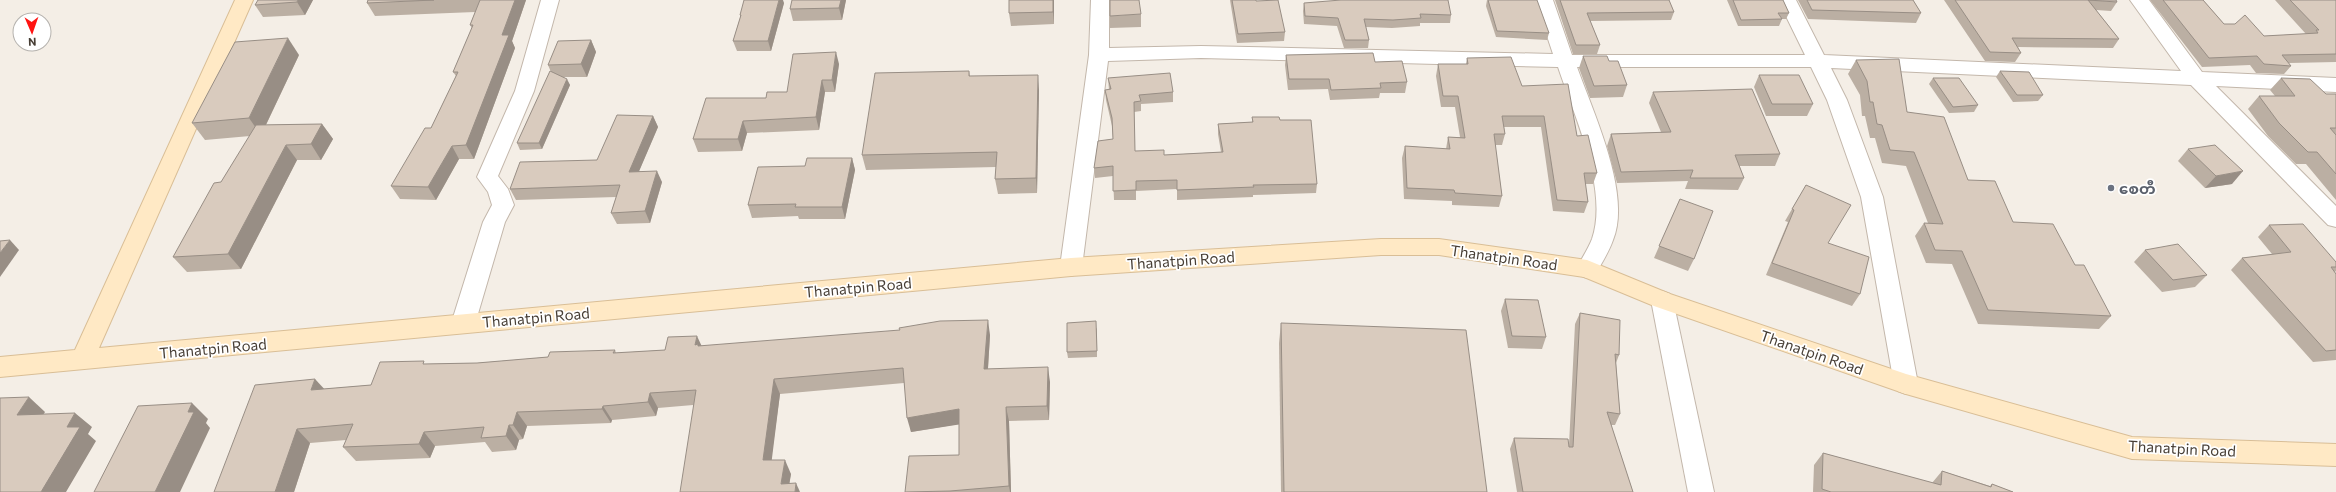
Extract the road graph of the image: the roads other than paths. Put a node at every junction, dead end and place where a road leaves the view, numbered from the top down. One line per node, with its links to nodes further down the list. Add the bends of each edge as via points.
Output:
1 (244, 0): 17 (main road)
2 (550, 0): 16 (street, via 528,84 487,177 497,189 503,205 494,222)
3 (1100, 0): 7 (street)
4 (1544, 0): 8 (street)
5 (1787, 0): 9 (street)
6 (2139, 0): 10 (street)
7 (1100, 55): 8 (street, via 1201,52); 13 (street)
8 (1564, 61): 9 (street); 14 (street, via 1601,165 1608,202 1604,239)
9 (1818, 61): 10 (street); 19 (street, via 1837,100 1872,197)
10 (2195, 77): 11 (street); 12 (street)
11 (2336, 85)
12 (2336, 219)
13 (1071, 267): 14 (main road, Thanatpin Road, via 1381,247 1425,247); 16 (main road, Thanatpin Road)
14 (1587, 269): 15 (main road, Thanatpin Road)
15 (1662, 300): 19 (main road, Thanatpin Road); 21 (street)
16 (463, 324): 17 (main road, Thanatpin Road)
17 (82, 360): 18 (main road, Thanatpin Road)
18 (0, 368)
19 (1906, 384): 20 (main road, Thanatpin Road, via 2132,448)
20 (2336, 455)
21 (1701, 492)

